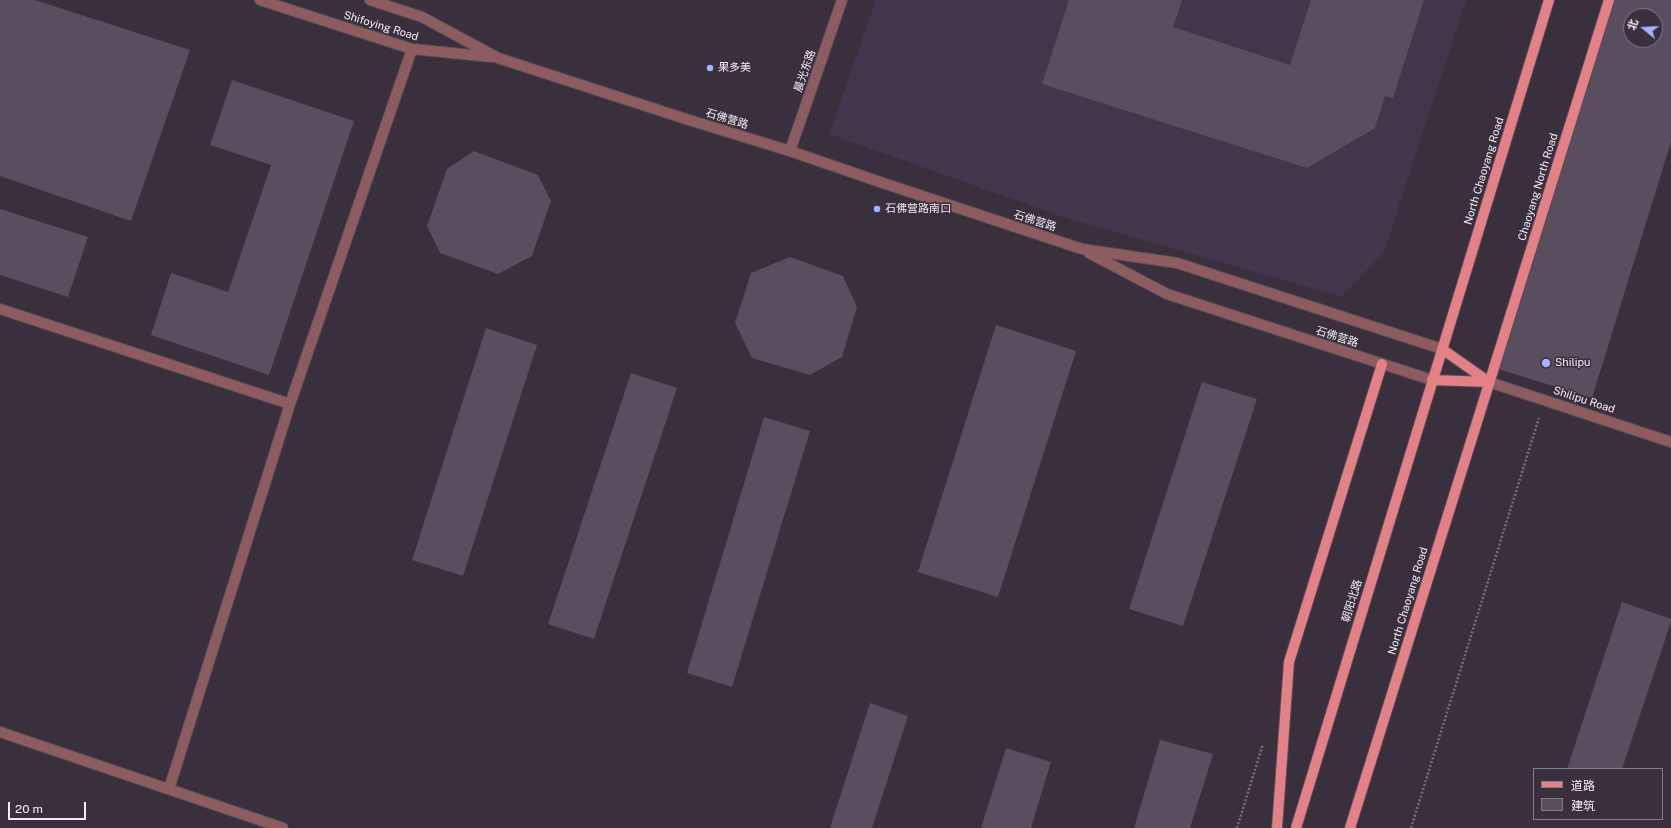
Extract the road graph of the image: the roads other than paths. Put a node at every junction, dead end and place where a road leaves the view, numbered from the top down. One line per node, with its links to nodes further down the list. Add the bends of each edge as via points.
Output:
1 (260, 0): 6 (street, Shifoying Road)
2 (370, 0): 7 (street, 石佛营路, via 422,17)
3 (842, 0): 8 (street, 晨光东路)
4 (1549, 0): 11 (main road, North Chaoyang Road)
5 (1609, 0): 14 (main road, Chaoyang North Road)
6 (412, 50): 7 (street, Shifoying Road); 15 (street)
7 (498, 58): 8 (street, 石佛营路)
8 (790, 151): 9 (street, 石佛营路)
9 (1082, 249): 11 (street, 石佛营路, via 1177,263); 12 (street, 石佛营路, via 1167,294)
10 (0, 309): 15 (street)
11 (1442, 349): 13 (main road, North Chaoyang Road); 14 (main road)
12 (1382, 364): 13 (street, 石佛营路); 20 (main road, via 1289,662)
13 (1432, 380): 14 (main road); 21 (main road, 朝阳北路)
14 (1489, 382): 16 (street, Shilipu Road); 22 (main road, North Chaoyang Road)
15 (290, 404): 18 (street)
16 (1671, 442)
17 (0, 732): 18 (street)
18 (169, 789): 19 (street)
19 (283, 828)
20 (1277, 828)
21 (1296, 828)
22 (1350, 828)

